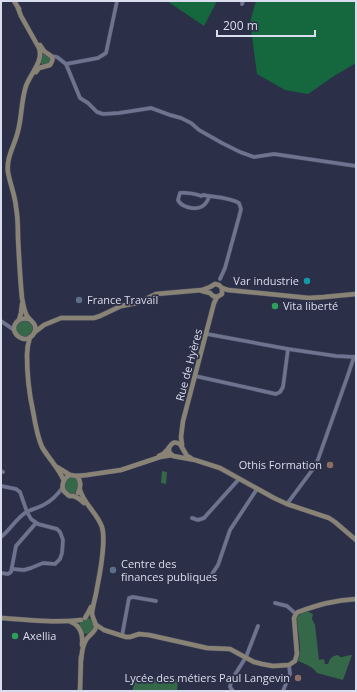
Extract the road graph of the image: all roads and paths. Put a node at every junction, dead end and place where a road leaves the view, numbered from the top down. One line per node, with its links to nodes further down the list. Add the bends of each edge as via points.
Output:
1 (14, 1): 3 (street)
2 (117, 1): 10 (street, via 106,53 98,58)
3 (18, 8): 4 (street); 5 (street, via 39,48)
4 (46, 53): 5 (street); 6 (street)
5 (40, 56): 8 (street)
6 (51, 56): 7 (street); 9 (street)
7 (62, 60): 9 (street); 10 (street)
8 (39, 62): 11 (street); 12 (street)
9 (51, 63): 11 (street)
10 (66, 64): 13 (street, via 80,98 97,112 119,113 151,108 182,118 222,143 254,157 274,154)
11 (44, 66): 12 (street)
12 (28, 81): 18 (street, via 8,167 16,207)
13 (356, 166)
14 (209, 196): 14 (street, via 182,192 178,200 183,206 202,207); 15 (street, via 236,201 240,206)
15 (220, 287): 16 (street); 16 (street, via 220,295); 17 (street, via 309,298)
16 (213, 293): 24 (street, via 202,290 156,294 94,318 61,318); 27 (street, Rue de Hyères, via 214,303)
17 (356, 294)
18 (22, 300): 19 (street); 21 (street)
19 (29, 319): 21 (street, via 23,318); 23 (street)
20 (1, 322): 22 (street)
21 (17, 322): 22 (street); 25 (street)
22 (6, 324): 25 (street)
23 (34, 324): 24 (street); 26 (street)
24 (44, 325): 26 (street)
25 (14, 330): 29 (street)
26 (35, 332): 28 (street)
27 (207, 334): 30 (street); 33 (street, Rue de Hyères)
28 (30, 337): 29 (street); 31 (street)
29 (21, 338): 31 (street)
30 (288, 349): 32 (street); 33 (street, via 283,387 276,394)
31 (26, 355): 41 (street, via 35,425 42,446)
32 (355, 357): 55 (street, via 316,465)
33 (195, 376): 34 (street, Rue de Hyères)
34 (181, 432): 35 (street, Rue de Hyères); 37 (street, Rue de Hyères)
35 (173, 443): 36 (street); 37 (street, via 178,442)
36 (169, 448): 38 (street, via 169,452); 39 (street)
37 (182, 448): 38 (street, via 180,455); 40 (street, via 187,456)
38 (174, 456): 39 (street); 40 (street)
39 (156, 458): 43 (street, via 121,470)
40 (195, 460): 45 (street, via 220,468)
41 (55, 464): 42 (street); 46 (street)
42 (70, 475): 44 (street); 46 (street)
43 (87, 475): 44 (street); 47 (street)
44 (77, 476): 47 (street)
45 (239, 479): 50 (street); 57 (street, via 204,518)
46 (64, 481): 49 (street)
47 (80, 482): 51 (street)
48 (1, 486): 56 (street, via 20,492)
49 (63, 487): 52 (street); 54 (street)
50 (257, 489): 55 (street); 64 (street, via 230,530 218,565)
51 (80, 490): 53 (street); 61 (street, via 98,517 102,528 103,545)
52 (66, 494): 53 (street); 54 (street)
53 (74, 496): 61 (street, via 79,498 96,518 101,533)
54 (55, 497): 56 (street)
55 (287, 504): 60 (street, via 329,518)
56 (27, 512): 58 (street); 59 (street)
57 (192, 518)
58 (36, 523): 62 (street, via 16,546); 62 (street, via 60,532 63,540 60,559 55,564 43,563 24,570)
59 (1, 537)
60 (356, 540)
61 (99, 567): 70 (street, via 92,602); 72 (street, via 98,587 92,613)
62 (12, 569): 63 (street, via 8,574)
63 (1, 573)
64 (212, 574)
65 (356, 599): 68 (street, via 323,603)
66 (156, 601): 78 (street, via 129,598)
67 (275, 603): 68 (street, via 287,606)
68 (296, 614): 81 (street, via 294,624 297,654 295,661)
69 (1, 618): 71 (street)
70 (83, 619): 71 (street); 72 (street, via 88,618); 74 (street)
71 (67, 622): 74 (street)
72 (94, 622): 75 (street); 77 (street, via 95,630)
73 (258, 626): 79 (street)
74 (78, 627): 76 (street)
75 (104, 630): 77 (street); 78 (street)
76 (82, 633): 77 (street); 80 (street)
77 (91, 633): 80 (street, via 85,642)
78 (122, 636): 79 (street, via 149,635 207,648 230,649)
79 (246, 658): 81 (street, via 274,666); 83 (street, via 231,681)
80 (81, 660): 82 (street)
81 (289, 665): 84 (street, via 290,674)
82 (80, 691)
83 (232, 691)
84 (283, 691)

